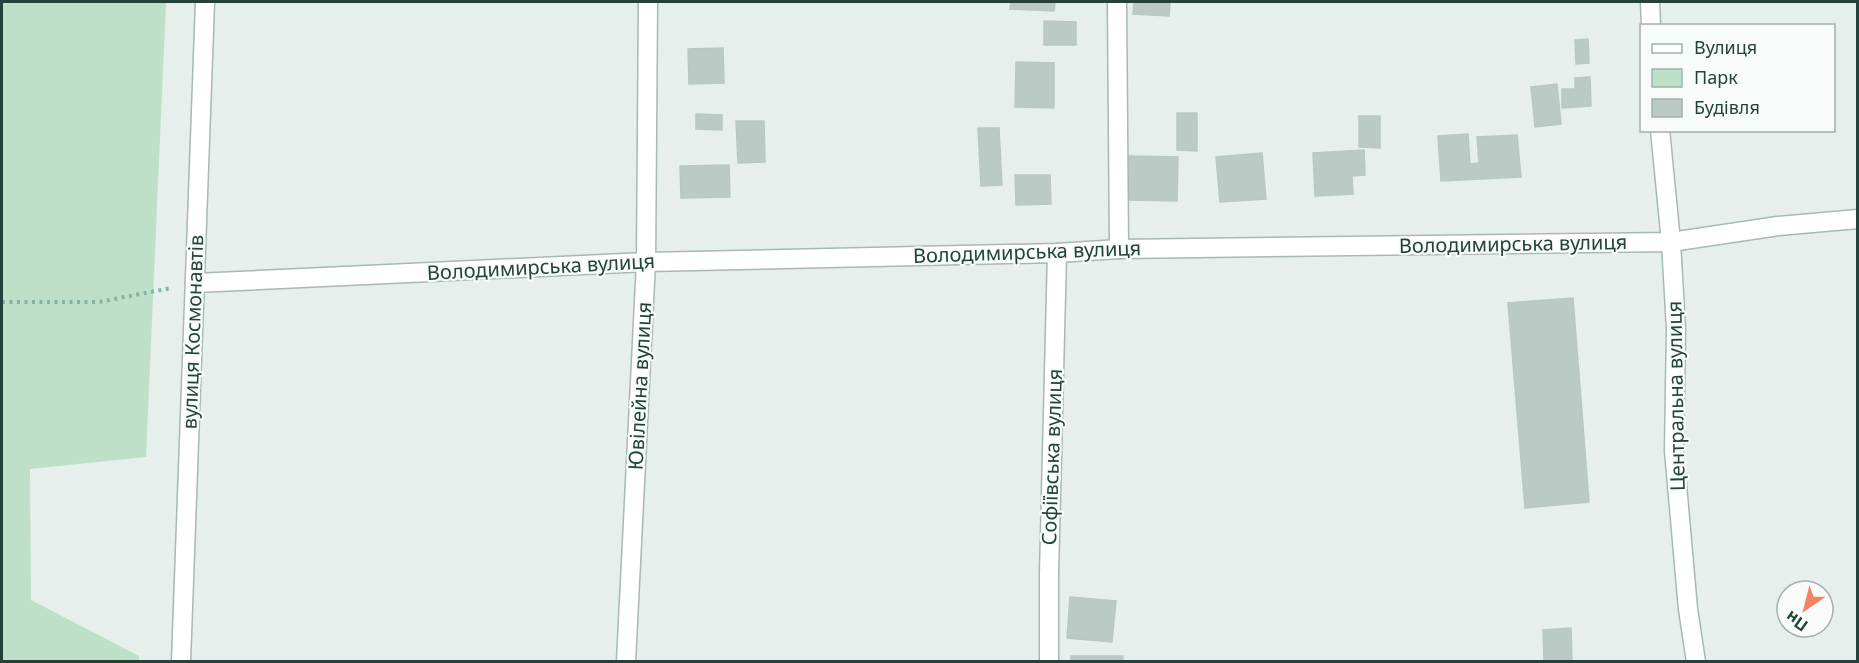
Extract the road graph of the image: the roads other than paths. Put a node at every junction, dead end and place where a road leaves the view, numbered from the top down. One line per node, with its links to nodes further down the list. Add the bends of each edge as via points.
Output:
1 (205, 2): 12 (street, вулиця Космонавтів)
2 (648, 2): 11 (street, Ювілейна вулиця)
3 (1117, 2): 9 (street)
4 (1650, 2): 5 (street)
5 (1651, 24)
6 (1660, 132): 8 (street, Центральна вулиця)
7 (1857, 219): 8 (street, Володимирська вулиця)
8 (1671, 242): 9 (street, Володимирська вулиця); 16 (street, Центральна вулиця, via 1676,328 1674,451)
9 (1119, 249): 10 (street, Володимирська вулиця)
10 (1058, 253): 11 (street, Володимирська вулиця); 15 (street, Софіївська вулиця)
11 (646, 262): 12 (street, Володимирська вулиця); 14 (street, Ювілейна вулиця)
12 (195, 283): 13 (street, вулиця Космонавтів)
13 (182, 662)
14 (626, 662)
15 (1049, 662)
16 (1696, 662)

